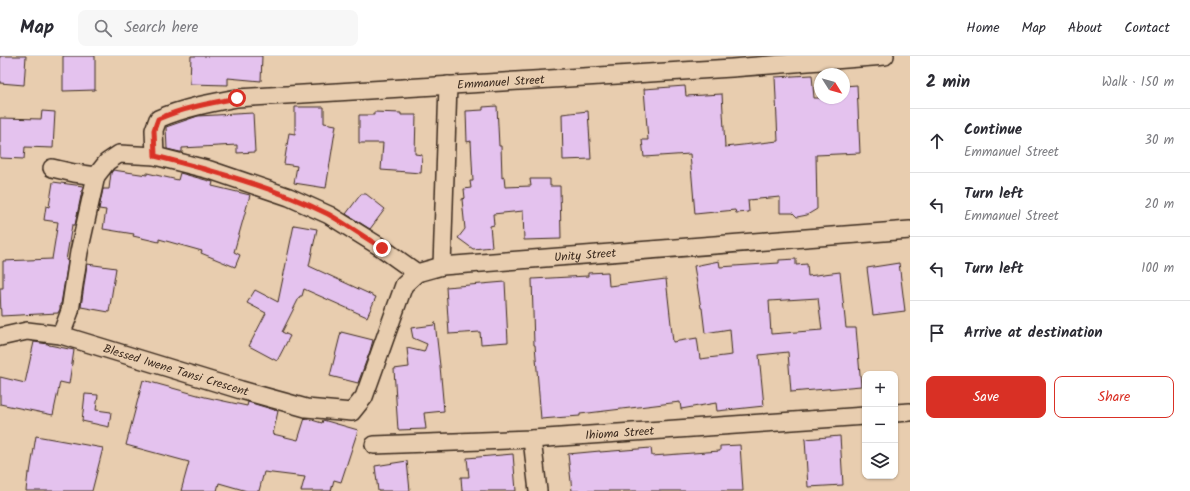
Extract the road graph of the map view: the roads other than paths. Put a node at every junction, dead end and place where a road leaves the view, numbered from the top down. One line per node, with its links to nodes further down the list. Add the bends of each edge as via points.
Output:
1 (886, 56): 2 (street, Emmanuel Street)
2 (448, 85): 3 (street, Emmanuel Street, via 237,98 191,107 158,119 154,130); 7 (street)
3 (155, 156): 5 (street, via 119,154 107,162); 8 (street, via 210,170 296,200 329,215)
4 (52, 168): 5 (street)
5 (96, 176): 9 (street, via 79,252 70,311)
6 (910, 230): 7 (street, Unity Street)
7 (442, 266): 8 (street, Unity Street)
8 (416, 273): 9 (street, Blessed Iwene Tansi Crescent, via 404,284 364,397 352,412 306,408)
9 (61, 335): 10 (street, Blessed Iwene Tansi Crescent, via 27,331)
10 (0, 337)
11 (910, 412): 12 (street)
12 (898, 413)
13 (862, 416): 14 (street, Ihioma Street)
14 (532, 439): 15 (street, Ihioma Street); 16 (street)
15 (374, 445)
16 (538, 491)

